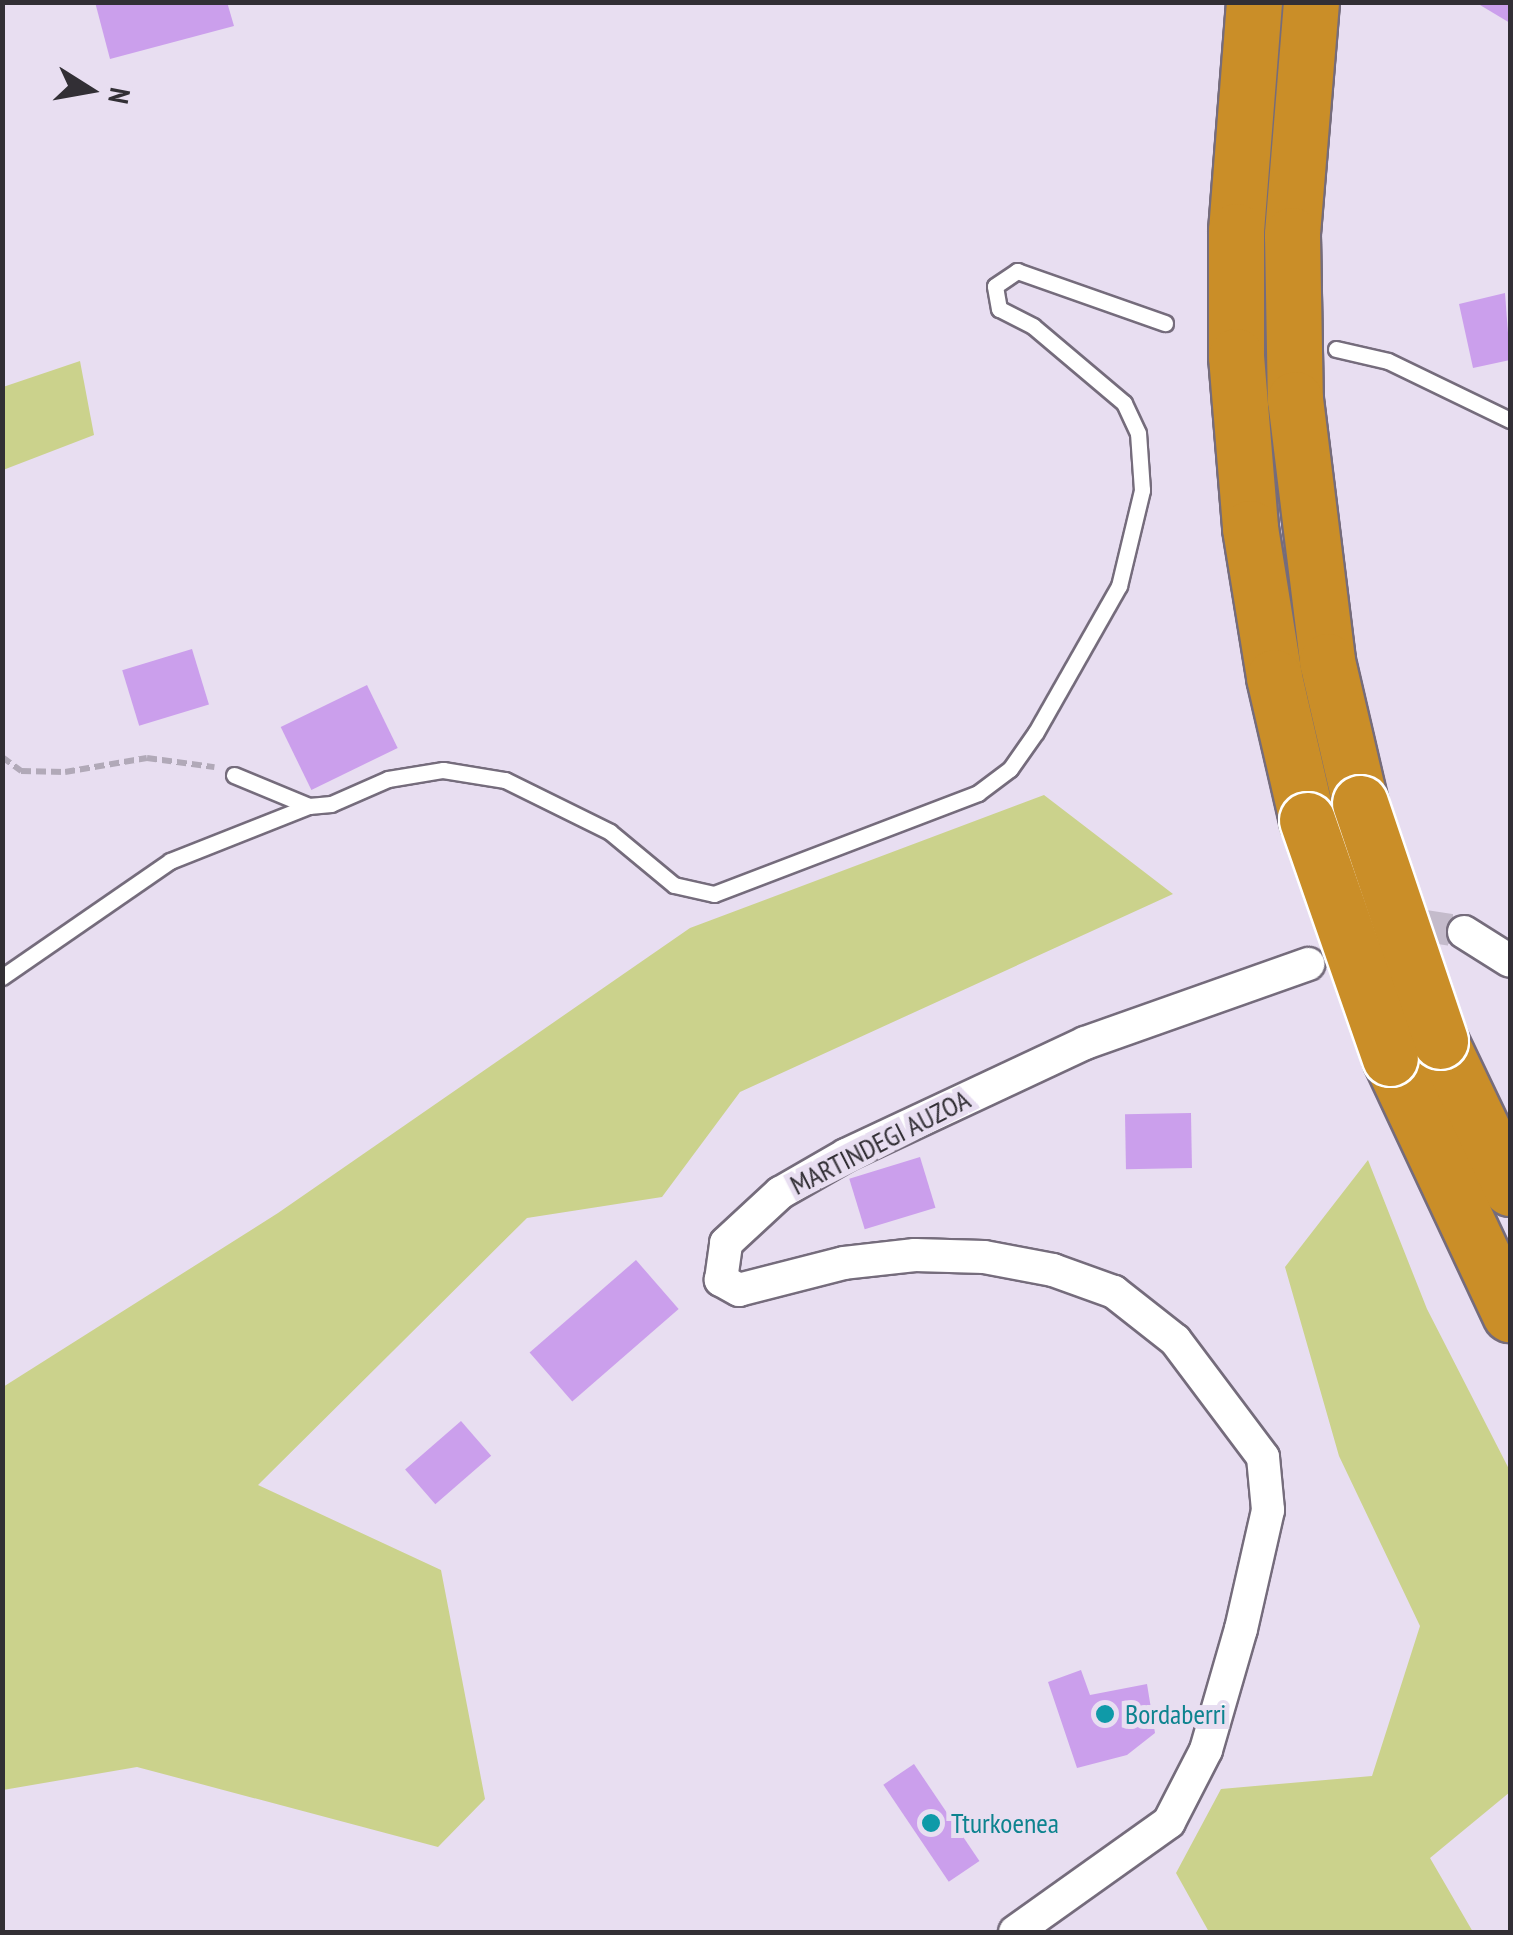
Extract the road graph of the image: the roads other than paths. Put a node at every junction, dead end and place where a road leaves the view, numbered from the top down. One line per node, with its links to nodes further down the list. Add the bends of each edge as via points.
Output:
1 (1254, 2): 13 (highway, bridge, via 1236,231 1236,356 1250,528 1274,677 1307,820 1390,1058)
2 (1311, 2): 12 (highway, bridge, via 1292,235 1295,399 1327,660 1360,803 1440,1041)
3 (1166, 323): 7 (lane, via 1017,271 994,286 998,309 1033,326 1124,403 1138,433 1142,490 1119,586 1036,732 1010,769 978,793 714,894 674,885 610,832 506,780 443,770 388,779 331,804)
4 (1336, 348): 5 (lane, via 1388,361)
5 (1510, 420)
6 (234, 775): 7 (lane)
7 (308, 806): 11 (lane, via 170,861)
8 (1464, 932): 9 (street)
9 (1510, 961)
10 (1308, 964): 14 (street, MARTINDEGI AUZOA, via 1085,1043 846,1155 780,1193 726,1243 721,1280 739,1290 844,1262 915,1255 984,1256 1114,1292 1176,1340 1263,1457 1268,1510 1241,1629 1206,1750 1176,1808 1168,1822)
11 (2, 977)
12 (1510, 1188)
13 (1510, 1314)
14 (1015, 1932)

